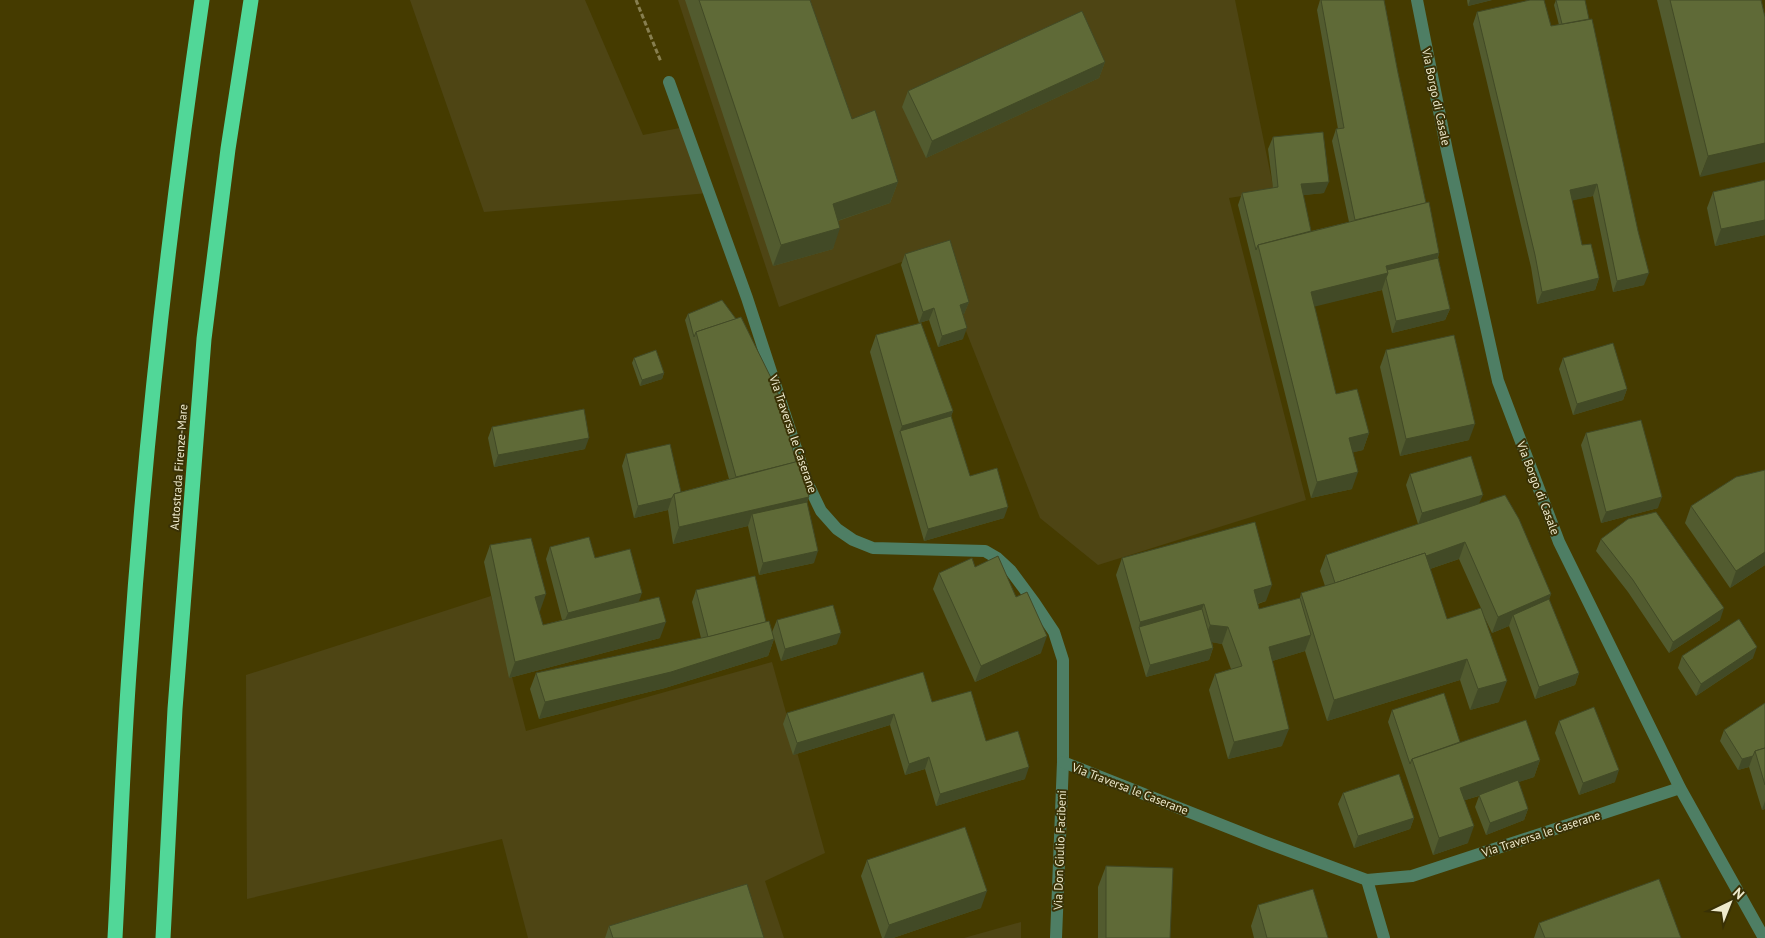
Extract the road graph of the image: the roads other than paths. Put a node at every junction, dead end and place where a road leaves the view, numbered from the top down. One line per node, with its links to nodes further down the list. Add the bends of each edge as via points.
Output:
1 (202, 0): 8 (highway, via 159,326 146,460 130,660)
2 (251, 0): 9 (highway, Autostrada Firenze-Mare, via 204,339 175,709)
3 (1417, 0): 6 (street, Via Borgo di Casale, via 1498,381 1560,542)
4 (669, 82): 5 (street, Via Traversa le Caserane, via 747,298 807,482 821,511 837,529 873,548 985,551 1011,571 1054,632 1063,660)
5 (1063, 762): 7 (street, Via Traversa le Caserane); 10 (street, Via Don Giulio Facibeni)
6 (1680, 788): 7 (street, Via Traversa le Caserane, via 1412,876); 12 (street, Via Borgo di Casale)
7 (1367, 880): 11 (street)
8 (115, 938)
9 (163, 938)
10 (1056, 938)
11 (1384, 938)
12 (1764, 938)

